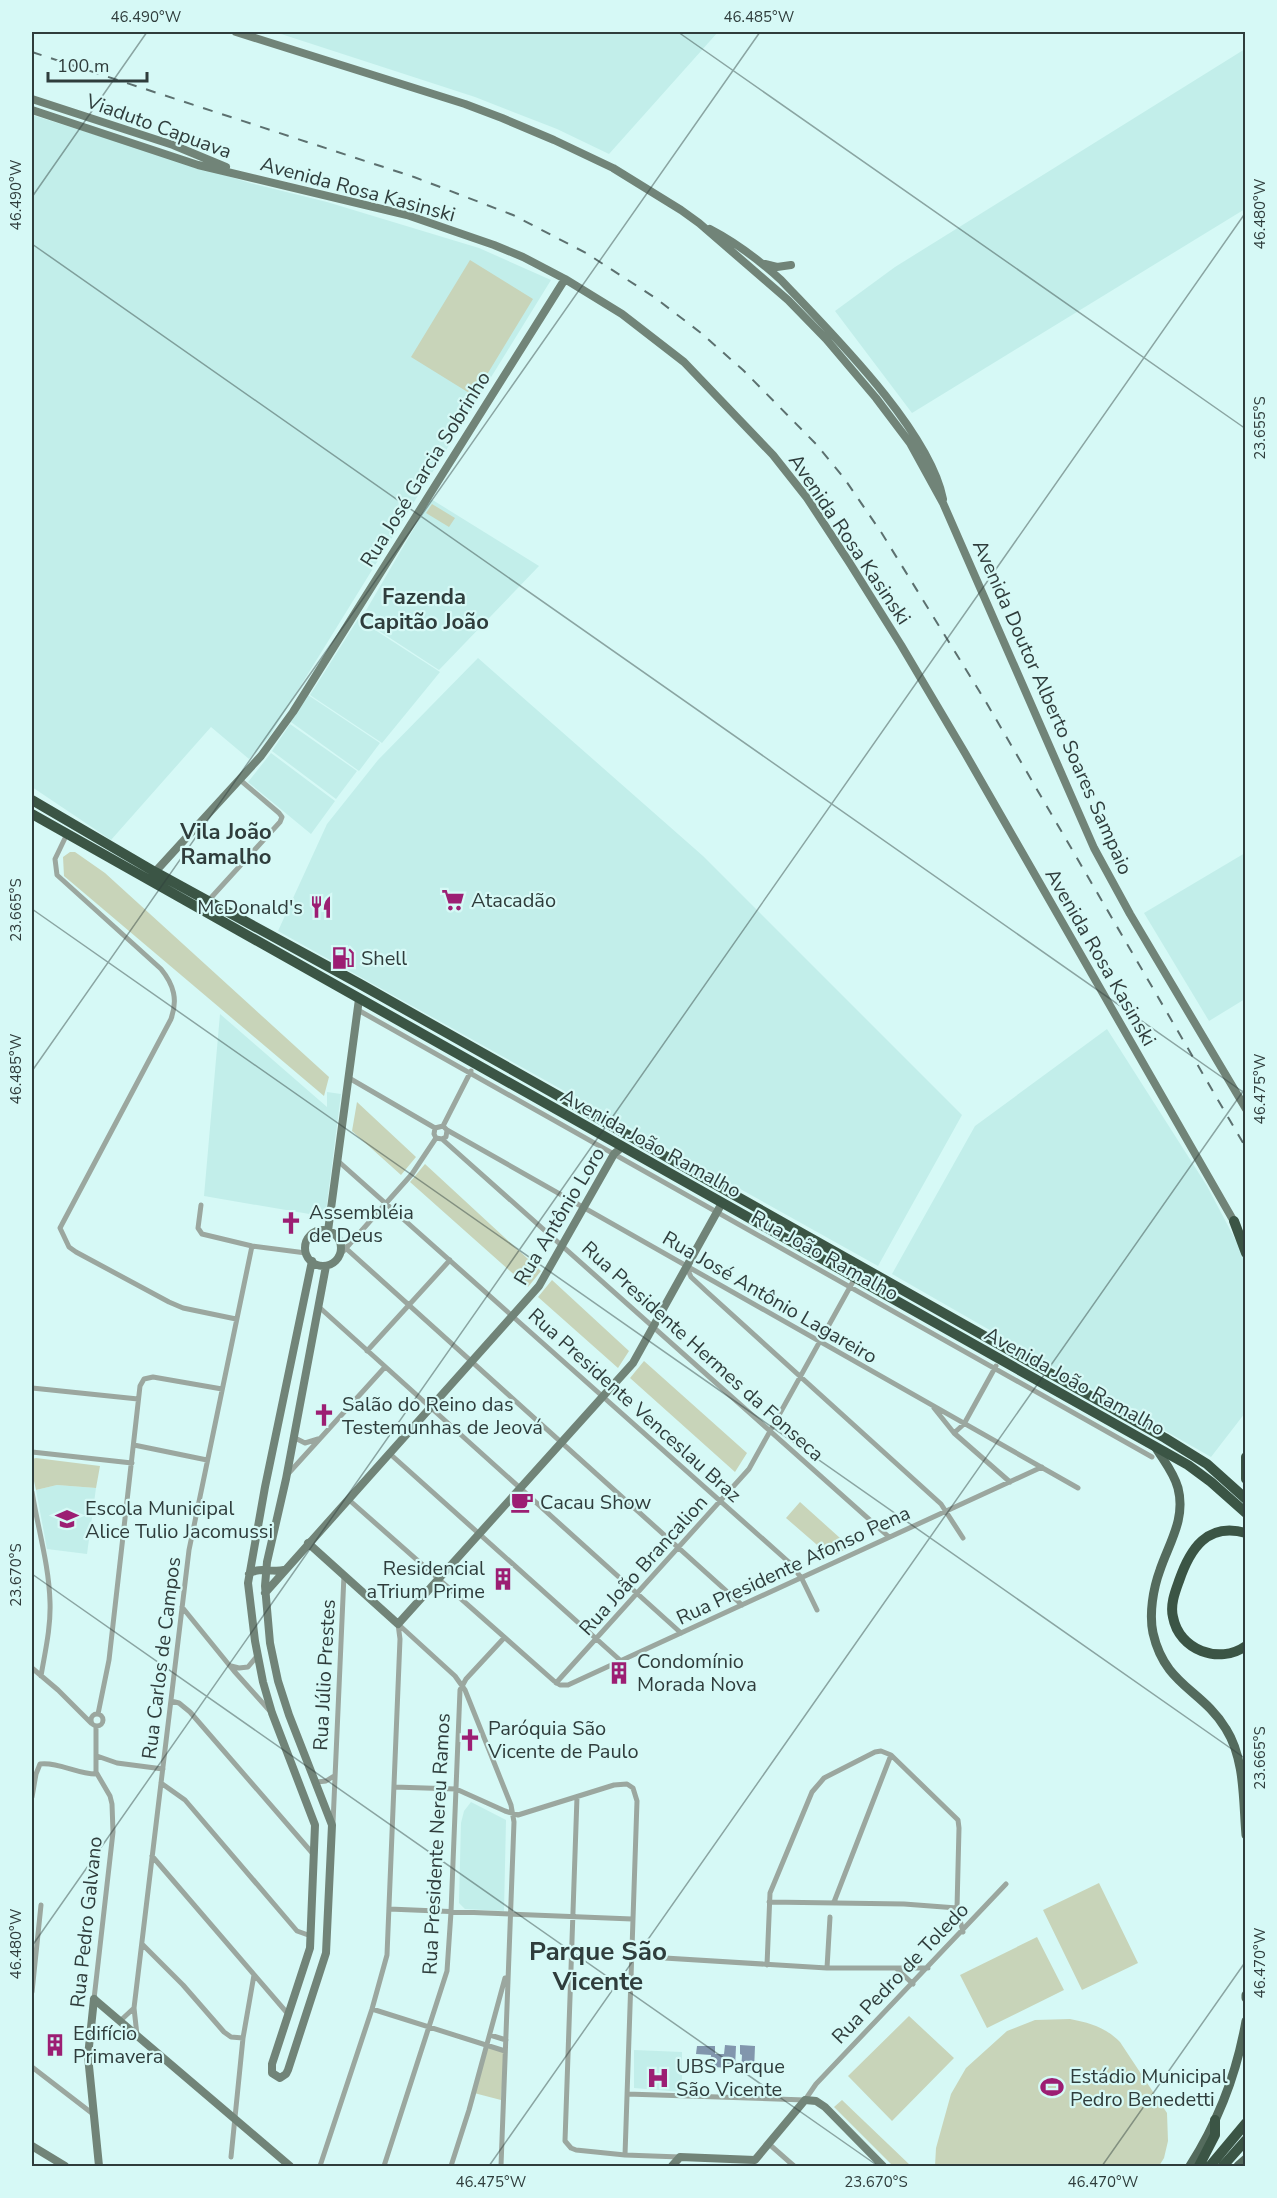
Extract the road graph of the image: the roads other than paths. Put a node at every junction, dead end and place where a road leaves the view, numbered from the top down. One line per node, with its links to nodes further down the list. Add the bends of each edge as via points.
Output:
1 (236, 32): 5 (main road, Avenida Doutor Alberto Soares Sampaio, via 465,105 554,140 640,183)
2 (32, 99): 4 (main road, Viaduto Capuava, via 157,139)
3 (32, 110): 4 (main road, Avenida Rosa Kasinski, via 198,165)
4 (240, 174): 9 (main road, Avenida Rosa Kasinski, via 407,215 494,245)
5 (699, 223): 6 (main road, Avenida Doutor Alberto Soares Sampaio); 8 (main road, Avenida Doutor Alberto Soares Sampaio)
6 (762, 263): 7 (main road); 10 (main road, Avenida Doutor Alberto Soares Sampaio)
7 (791, 266)
8 (753, 270): 10 (main road); 11 (main road, Avenida Doutor Alberto Soares Sampaio)
9 (565, 279): 16 (main road, Rua José Garcia Sobrinho, via 293,712); 38 (main road, Avenida Rosa Kasinski, via 622,314 684,362 766,447 807,498 902,645)
10 (781, 280): 11 (main road); 13 (main road, Avenida Doutor Alberto Soares Sampaio, via 882,392)
11 (788, 300): 12 (main road, Avenida Doutor Alberto Soares Sampaio, via 858,375)
12 (891, 418): 13 (main road); 14 (main road, Avenida Doutor Alberto Soares Sampaio)
13 (913, 435): 14 (main road); 15 (main road, Avenida Doutor Alberto Soares Sampaio, via 940,485)
14 (915, 451): 15 (main road, Avenida Doutor Alberto Soares Sampaio)
15 (943, 503): 26 (main road, Avenida Doutor Alberto Soares Sampaio, via 1094,848)
16 (239, 779): 20 (main road, Rua José Garcia Sobrinho); 21 (street, via 282,817)
17 (32, 798): 20 (highway, Avenida João Ramalho)
18 (32, 814): 19 (highway, Avenida João Ramalho)
19 (67, 834): 23 (highway, Avenida João Ramalho); 59 (street, via 55,859 57,875 161,969 173,988 175,1003 171,1019 60,1228 69,1247 76,1252 169,1302)
20 (155, 872): 21 (highway, Avenida João Ramalho)
21 (208, 901): 22 (highway, Avenida João Ramalho)
22 (360, 984): 23 (highway); 32 (highway, Avenida João Ramalho)
23 (358, 1004): 24 (highway, Avenida João Ramalho); 25 (main road)
24 (473, 1069): 28 (street); 30 (highway, Avenida João Ramalho)
25 (350, 1078): 27 (street); 31 (main road)
26 (1245, 1109)
27 (435, 1128): 28 (street); 29 (street, via 434,1134)
28 (445, 1128): 29 (street, via 447,1135); 37 (street, Rua José Antônio Lagareiro)
29 (439, 1138): 34 (street); 44 (street, Rua Presidente Hermes da Fonseca)
30 (618, 1150): 32 (highway, via 636,1146); 36 (highway, Avenida João Ramalho); 37 (main road, Rua Antônio Loro)
31 (338, 1161): 34 (street, Rua Presidente Venceslau Braz); 39 (main road)
32 (691, 1171): 33 (highway, Avenida João Ramalho)
33 (724, 1188): 36 (highway); 94 (highway, Avenida João Ramalho, via 1186,1450)
34 (386, 1203): 40 (street); 49 (street, Rua Presidente Venceslau Braz)
35 (201, 1205): 43 (street, via 198,1228 202,1234)
36 (720, 1207): 52 (main road); 53 (highway, Avenida João Ramalho)
37 (584, 1208): 44 (main road, Rua Antônio Loro); 52 (street, Rua José Antônio Lagareiro)
38 (1234, 1221): 41 (main road, Avenida Rosa Kasinski); 46 (highway)
39 (328, 1231): 42 (main road); 45 (main road, via 310,1236)
40 (357, 1236): 42 (street); 42 (street)
41 (1245, 1241)
42 (342, 1244): 47 (main road); 48 (street)
43 (252, 1245): 45 (street); 59 (street, Rua Carlos de Campos)
44 (563, 1246): 58 (main road, Rua Antônio Loro, via 544,1280); 60 (street, Rua Presidente Hermes da Fonseca)
45 (306, 1253): 50 (main road)
46 (1245, 1253)
47 (338, 1257): 48 (street); 51 (main road)
48 (356, 1257): 56 (street)
49 (450, 1260): 56 (street); 58 (street, Rua Presidente Venceslau Braz)
50 (312, 1261): 51 (main road); 106 (main road)
51 (326, 1266): 57 (main road)
52 (687, 1267): 54 (street, Rua José Antônio Lagareiro); 55 (street, via 691,1277); 60 (main road)
53 (853, 1282): 61 (street, Rua João Brancalion); 64 (highway, Avenida João Ramalho)
54 (714, 1283): 55 (street); 61 (street, Rua José Antônio Lagareiro)
55 (706, 1291): 66 (street)
56 (409, 1305): 62 (street); 63 (street)
57 (318, 1306): 62 (street); 76 (main road)
58 (512, 1316): 63 (main road, Rua Antônio Loro); 69 (street, Rua Presidente Venceslau Braz)
59 (236, 1319): 68 (street, Rua Carlos de Campos)
60 (653, 1326): 69 (main road, via 633,1363); 74 (street, Rua Presidente Hermes da Fonseca)
61 (819, 1342): 66 (street, Rua João Brancalion); 71 (street, Rua José Antônio Lagareiro)
62 (367, 1351): 65 (street)
63 (471, 1361): 72 (main road, Rua Antônio Loro); 78 (street)
64 (997, 1364): 73 (street); 81 (highway, Avenida João Ramalho)
65 (385, 1367): 72 (street); 77 (street)
66 (800, 1376): 74 (street, Rua João Brancalion); 96 (street)
67 (32, 1388): 70 (street)
68 (222, 1389): 70 (street, via 148,1377 142,1382); 84 (street, Rua Carlos de Campos)
69 (603, 1397): 78 (main road); 95 (street, Rua Presidente Venceslau Braz)
70 (138, 1399): 79 (street)
71 (933, 1407): 73 (street, Rua José Antônio Lagareiro); 75 (street)
72 (430, 1408): 82 (main road, Rua Antônio Loro); 91 (street)
73 (964, 1424): 75 (street); 86 (street, Rua José Antônio Lagareiro)
74 (770, 1431): 95 (street, Rua João Brancalion, via 749,1469); 100 (street, Rua Presidente Hermes da Fonseca)
75 (954, 1433): 89 (street)
76 (293, 1437): 77 (street, via 305,1443); 87 (main road)
77 (320, 1439): 87 (street)
78 (562, 1443): 91 (main road); 103 (street)
79 (134, 1444): 84 (street); 85 (street)
80 (32, 1452): 85 (street)
81 (1154, 1452): 97 (highway, Avenida João Ramalho, via 1200,1473); 148 (main road, via 1175,1479 1180,1511 1155,1589 1153,1631 1171,1674 1214,1711 1234,1744)
82 (389, 1453): 93 (main road, Rua Antônio Loro); 99 (street)
83 (1245, 1457): 88 (highway)
84 (207, 1460): 114 (street, Rua Carlos de Campos)
85 (132, 1463): 132 (street, via 109,1660)
86 (1042, 1467): 89 (street, Rua Presidente Afonso Pena); 90 (street, Rua José Antônio Lagareiro)
87 (286, 1476): 104 (main road)
88 (1245, 1479)
89 (1010, 1482): 96 (street, Rua Presidente Afonso Pena)
90 (1078, 1488)
91 (520, 1489): 99 (main road); 112 (street)
92 (32, 1492): 125 (street, via 50,1591 49,1629)
93 (348, 1498): 102 (main road, Rua Antônio Loro); 108 (street)
94 (1245, 1500)
95 (721, 1501): 103 (street, Rua João Brancalion); 109 (street, Rua Presidente Venceslau Braz)
96 (947, 1511): 100 (street, Rua Presidente Afonso Pena); 101 (street)
97 (1245, 1513)
98 (1245, 1533): 120 (highway, via 1219,1532 1195,1547 1185,1563 1172,1610 1177,1629 1202,1651 1227,1655)
99 (480, 1534): 108 (main road); 119 (street)
100 (889, 1538): 109 (street, Rua Presidente Afonso Pena)
101 (963, 1538)
102 (308, 1543): 105 (main road, Rua Antônio Loro); 107 (main road)
103 (678, 1548): 112 (street, Rua João Brancalion); 113 (street)
104 (266, 1570): 105 (main road); 106 (main road); 111 (main road)
105 (284, 1570): 111 (main road, Rua Antônio Loro)
106 (249, 1574): 110 (main road)
107 (344, 1575): 116 (main road); 139 (street, Rua Júlio Prestes)
108 (439, 1579): 116 (main road); 118 (street)
109 (802, 1579): 113 (street, Rua Presidente Afonso Pena); 115 (street, Rua Presidente Venceslau Braz)
110 (248, 1590): 111 (main road); 121 (main road)
111 (265, 1593): 140 (main road, via 278,1681)
112 (636, 1595): 117 (street); 119 (street, Rua João Brancalion)
113 (742, 1605): 117 (street, Rua Presidente Afonso Pena)
114 (181, 1606): 123 (street); 128 (street, Rua Carlos de Campos)
115 (817, 1610)
116 (398, 1624): 127 (street); 142 (street)
117 (681, 1633): 122 (street, Rua Presidente Afonso Pena)
118 (504, 1638): 126 (street); 127 (street)
119 (597, 1639): 122 (street); 126 (street, Rua João Brancalion)
120 (1245, 1646)
121 (258, 1654): 123 (street, via 248,1667); 130 (main road)
122 (621, 1661): 126 (street, Rua Presidente Afonso Pena, via 568,1685)
123 (230, 1665): 130 (street)
124 (32, 1668): 125 (street)
125 (41, 1676): 129 (street)
126 (556, 1683)
127 (462, 1685): 131 (street); 133 (street, Rua Presidente Nereu Ramos)
128 (171, 1701): 137 (street, Rua Carlos de Campos); 149 (street, via 190,1712)
129 (75, 1706): 132 (street); 134 (street)
130 (272, 1713): 149 (main road, via 314,1821)
131 (474, 1713): 133 (street); 146 (street)
132 (96, 1714): 134 (street); 134 (street, via 103,1722)
133 (459, 1716): 143 (street, Rua Presidente Nereu Ramos)
134 (94, 1724): 136 (street)
135 (889, 1754): 153 (street, via 881,1750 863,1756 816,1786 773,1884); 154 (street); 156 (street, via 958,1820)
136 (97, 1756): 137 (street); 138 (street)
137 (163, 1770): 141 (street, Rua Carlos de Campos)
138 (96, 1774): 144 (street, via 40,1764); 175 (street, Rua Pedro Galvano, via 112,1804 113,1832)
139 (334, 1776): 140 (street, Rua Júlio Prestes); 147 (street, Rua Júlio Prestes)
140 (317, 1782): 147 (main road)
141 (161, 1783): 151 (street, Rua Carlos de Campos); 164 (street, via 185,1800 297,1931)
142 (394, 1787): 143 (street); 157 (street)
143 (456, 1789): 146 (street); 158 (street, Rua Presidente Nereu Ramos)
144 (32, 1797)
145 (576, 1797): 146 (street); 160 (street); 162 (street, via 621,1783 635,1791)
146 (513, 1814): 159 (street)
147 (332, 1825): 150 (main road)
148 (1245, 1835)
149 (314, 1855): 150 (main road); 164 (main road)
150 (331, 1855): 178 (main road, via 325,1959 286,2074 277,2078 271,2069)
151 (152, 1856): 165 (street, Rua Carlos de Campos); 172 (street)
152 (1006, 1884): 163 (street, Rua Pedro de Toledo)
153 (769, 1902): 154 (street); 167 (street)
154 (834, 1902): 156 (street)
155 (41, 1905): 174 (street)
156 (957, 1908): 163 (street)
157 (389, 1909): 158 (street); 177 (street, via 387,1955)
158 (451, 1911): 159 (street); 181 (street, Rua Presidente Nereu Ramos, via 446,1977)
159 (511, 1914): 160 (street); 170 (street)
160 (571, 1917): 162 (street); 202 (street, via 564,2135 568,2145 576,2150)
161 (830, 1917): 168 (street)
162 (632, 1918): 166 (street)
163 (963, 1932): 169 (street, Rua Pedro de Toledo)
164 (311, 1936): 178 (main road)
165 (142, 1944): 176 (street, Rua Carlos de Campos); 184 (street, via 224,2032)
166 (632, 1956): 167 (street); 190 (street)
167 (767, 1965): 168 (street)
168 (827, 1968): 171 (street)
169 (928, 1968): 171 (street); 173 (street, Rua Pedro de Toledo)
170 (508, 1969): 183 (street); 185 (street)
171 (897, 1969): 173 (street)
172 (254, 1975): 178 (street); 184 (street)
173 (913, 1984): 189 (street, Rua Pedro de Toledo)
174 (32, 1992)
175 (94, 1999): 179 (main road); 191 (main road, Rua Pedro Galvano, via 88,2055)
176 (134, 2008): 179 (street); 182 (street, Rua Carlos de Campos)
177 (372, 2009): 181 (street); 210 (street)
178 (288, 2014)
179 (120, 2021): 182 (main road)
180 (1245, 2021): 197 (main road, via 1235,2069)
181 (429, 2028): 186 (street); 211 (street, Rua Presidente Nereu Ramos)
182 (136, 2035): 196 (main road)
183 (490, 2036): 185 (street); 186 (street)
184 (243, 2038): 196 (street)
185 (506, 2040): 187 (street)
186 (487, 2046): 187 (street); 212 (street)
187 (505, 2051): 213 (street)
188 (32, 2067): 194 (street)
189 (816, 2084): 192 (street, Rua Pedro de Toledo); 193 (street)
190 (627, 2094): 192 (street); 202 (street)
191 (92, 2100): 194 (street); 195 (main road, Rua Pedro Galvano)
192 (805, 2100): 193 (main road); 200 (main road, Rua Pedro de Toledo)
193 (816, 2101): 216 (main road)
194 (80, 2102): 195 (street)
195 (93, 2114): 208 (main road, Rua Pedro Galvano)
196 (234, 2119): 203 (street); 209 (main road)
197 (1215, 2120): 217 (main road); 218 (highway, via 1215,2135)
198 (1245, 2123): 219 (highway)
199 (1245, 2140): 220 (highway)
200 (769, 2144): 206 (main road, Rua Pedro de Toledo); 215 (street)
201 (32, 2146): 207 (main road)
202 (625, 2155): 204 (street)
203 (231, 2157)
204 (680, 2157): 206 (main road); 214 (main road)
205 (1245, 2159): 221 (main road)
206 (752, 2163)
207 (65, 2166)
208 (99, 2166)
209 (290, 2166)
210 (320, 2166)
211 (384, 2166)
212 (451, 2166)
213 (501, 2166)
214 (672, 2166)
215 (794, 2166)
216 (883, 2166)
217 (1190, 2166)
218 (1199, 2166)
219 (1210, 2166)
220 (1223, 2166)
221 (1238, 2166)

